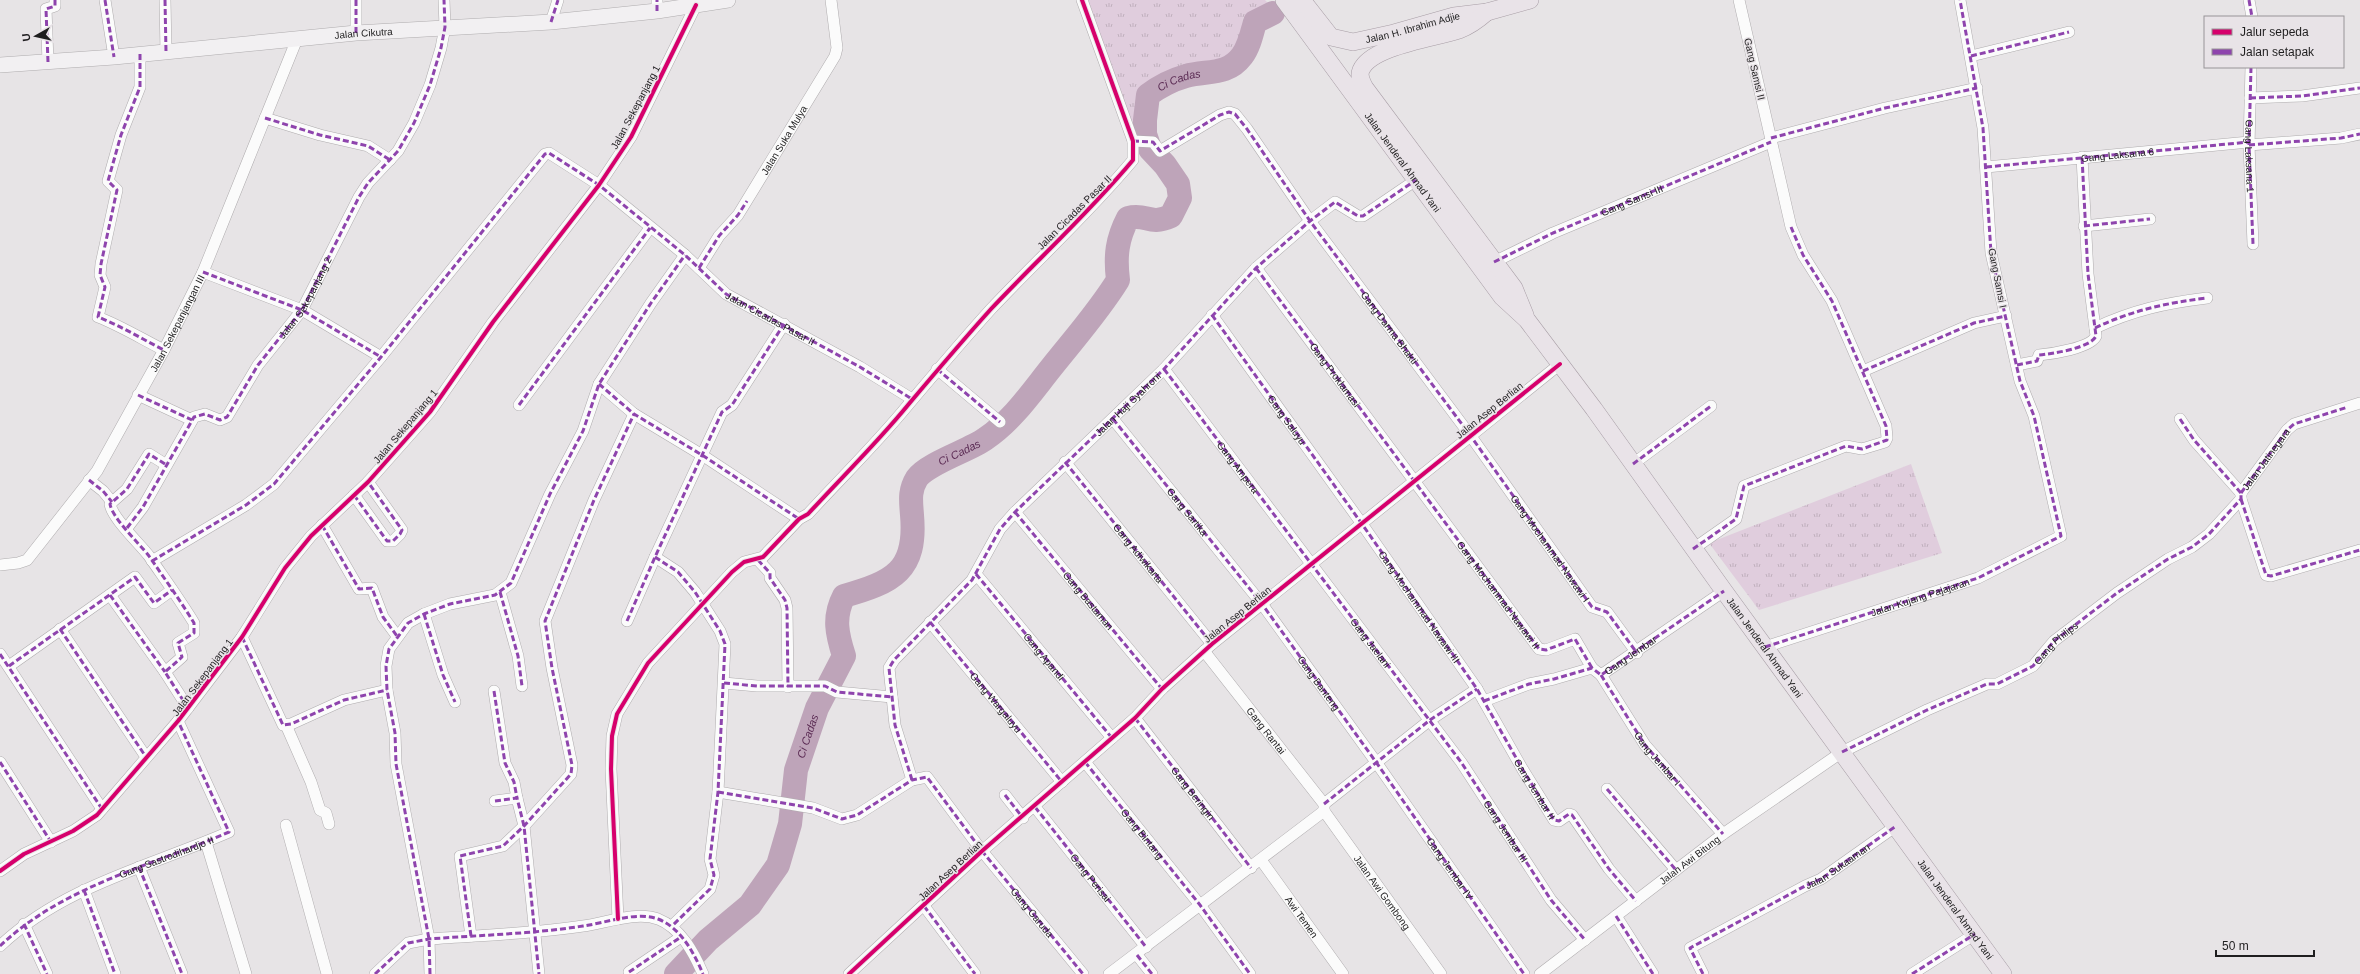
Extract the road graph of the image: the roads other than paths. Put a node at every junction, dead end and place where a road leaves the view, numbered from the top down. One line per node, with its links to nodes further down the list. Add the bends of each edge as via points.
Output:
1 (55, 0): 29 (street, via 55,6 47,8 46,11)
2 (105, 0): 27 (street)
3 (164, 0): 25 (street)
4 (356, 0): 23 (street)
5 (444, 0): 21 (street, Jalan Sekepanjang 2)
6 (558, 0): 20 (street)
7 (728, 0): 17 (main road, Jalan Cikutra)
8 (831, 0): 53 (street, Jalan Suka Mulya, via 837,48 835,56 738,215 719,236)
9 (1082, 0): 38 (street, Jalan Cicadas Pasar II)
10 (1284, 0): 44 (main road, Jalan Jenderal Ahmad Yani)
11 (1302, 0): 18 (main road, Jalan H. Ibrahim Adjie, via 1324,30 1338,40 1353,42 1454,16)
12 (1530, 0): 18 (main road, Jalan H. Ibrahim Adjie)
13 (1739, 0): 39 (street, Gang Samsi II)
14 (1960, 0): 26 (street, Gang Samsi I)
15 (2249, 0): 19 (street)
16 (657, 5): 17 (main road, Jalan Cikutra); 20 (main road, Jalan Cikutra)
17 (696, 5): 45 (street, Jalan Sekepanjang 1, via 630,137)
18 (1487, 12): 32 (main road, Jalan H. Ibrahim Adjie, via 1472,25 1382,52 1366,62 1360,71 1361,80)
19 (2252, 16)
20 (551, 22): 21 (main road, Jalan Cikutra)
21 (445, 27): 23 (main road, Jalan Cikutra); 42 (street, Jalan Sekepanjang 2, via 430,85 408,136)
22 (2070, 32): 26 (street)
23 (356, 33): 24 (main road, Jalan Cikutra)
24 (297, 39): 25 (main road, Jalan Cikutra); 36 (street, Jalan Sekepanjangan III)
25 (166, 52): 28 (main road, Jalan Cikutra)
26 (1971, 56): 33 (street, Gang Samsi I)
27 (114, 57): 28 (main road, Jalan Cikutra); 29 (main road, Jalan Cikutra)
28 (141, 59): 63 (street, via 140,87 121,135 108,181 117,190 101,264 100,275 105,287 98,317 126,328)
29 (48, 62): 30 (main road, Jalan Cikutra)
30 (0, 65)
31 (2251, 68): 35 (street, Gang Laksana 1)
32 (1366, 88): 52 (main road, Jalan Jenderal Ahmad Yani)
33 (1977, 88): 39 (street, Gang Samsi III, via 1885,108); 43 (street, Gang Samsi I)
34 (2360, 88): 35 (street, via 2302,96)
35 (2250, 98): 40 (street, Gang Laksana 1)
36 (265, 118): 42 (street, via 368,146); 55 (street, Jalan Sekepanjangan III)
37 (2360, 134): 40 (street, Gang Laksana 6, via 2341,138)
38 (1143, 142): 47 (street, Gang Darma Bhakti, via 1160,151 1220,116 1229,112 1235,114); 67 (street, Jalan Cicadas Pasar II, via 1133,160 1118,178 1074,225 1048,248)
39 (1767, 143): 52 (street, Gang Samsi III, via 1554,233); 69 (street, Gang Samsi II, via 1791,227 1803,255 1832,301)
40 (2249, 144): 41 (street, Gang Laksana 6); 50 (street, Gang Laksana 1)
41 (2082, 157): 43 (street, Gang Laksana 6); 48 (street)
42 (390, 160): 57 (street, Jalan Sekepanjang 2, via 368,183 359,197)
43 (1986, 167): 59 (street, Gang Samsi I, via 1991,253)
44 (1416, 180): 47 (street, Jalan Haji Syahroni, via 1363,216 1358,216 1335,202); 60 (main road, Jalan Jenderal Ahmad Yani, via 1502,297)
45 (599, 185): 49 (street, Jalan Cicadas Pasar II); 64 (street, Jalan Cicadas Pasar II, via 552,154 545,154); 88 (street, Jalan Sekepanjang 1, via 493,322 430,412)
46 (2150, 219): 48 (street)
47 (1310, 221): 54 (street, Jalan Haji Syahroni); 81 (street, Gang Darma Bhakti)
48 (2084, 226): 62 (street)
49 (650, 228): 51 (street, Jalan Cicadas Pasar II); 74 (street)
50 (2253, 244)
51 (685, 255): 53 (street, Jalan Cicadas Pasar II); 70 (street)
52 (1494, 262): 60 (main road, Jalan Jenderal Ahmad Yani, via 1514,288)
53 (699, 268): 61 (street, Jalan Cicadas Pasar II, via 726,294)
54 (1256, 268): 58 (street, Jalan Haji Syahroni); 87 (street, Gang Proklamasi)
55 (203, 272): 57 (street); 63 (street, Jalan Sekepanjangan III)
56 (2207, 298): 62 (street, via 2174,302 2123,314)
57 (302, 310): 64 (street); 78 (street, Jalan Sekepanjang 2, via 258,365 227,417 220,420 201,414)
58 (1212, 315): 68 (street, Jalan Haji Syahroni); 94 (street, Gang Saluyu)
59 (2006, 316): 66 (street, Gang Samsi I); 69 (street, via 1974,323)
60 (1527, 320): 65 (main road, Jalan Jenderal Ahmad Yani)
61 (784, 324): 72 (street, Jalan Cicadas Pasar II); 82 (street, via 732,405 722,412)
62 (2095, 328): 66 (street, via 2096,336 2092,341 2061,352 2039,355 2037,361)
63 (164, 350): 71 (street, Jalan Sekepanjangan III)
64 (381, 357): 102 (street, via 274,484 246,505)
65 (1560, 364): 81 (street, Jalan Asep Berlian); 85 (main road, Jalan Jenderal Ahmad Yani)
66 (2017, 365): 96 (street, Gang Samsi I, via 2020,381 2034,416)
67 (937, 369): 72 (street, Jalan Cicadas Pasar II); 80 (street)
68 (1164, 369): 77 (street, Jalan Haji Syahroni); 104 (street, Gang Ampera)
69 (1863, 371): 98 (street, Gang Samsi II, via 1886,426 1886,441 1862,449 1846,446 1744,486 1736,519)
70 (599, 384): 76 (street); 108 (street, via 583,431 550,494 511,583)
71 (138, 395): 78 (street); 86 (street, Jalan Sekepanjangan III)
72 (912, 399): 93 (street, via 808,514)
73 (2360, 403): 90 (street, Jalan Jatinegara, via 2294,424 2282,436)
74 (519, 406)
75 (1711, 406): 85 (street)
76 (634, 414): 82 (street); 160 (street, via 594,500 545,620 572,770 569,777)
77 (1112, 419): 83 (street, Jalan Haji Syahroni); 110 (street, Gang Sartika)
78 (192, 420): 84 (street)
79 (2180, 420): 90 (street)
80 (1000, 422)
81 (1470, 435): 87 (street, Jalan Asep Berlian); 120 (street, Gang Mochammad Nawawi I, via 1592,606 1607,612)
82 (702, 454): 93 (street); 100 (street)
83 (1065, 462): 92 (street, Jalan Haji Syahroni); 119 (street, Gang Adiwikarta)
84 (165, 464): 91 (street, via 149,454 126,488); 97 (street, via 143,507)
85 (1633, 464): 98 (main road, Jalan Jenderal Ahmad Yani)
86 (90, 480): 91 (street); 103 (street, Jalan Sekepanjangan III, via 27,560)
87 (1415, 481): 94 (street, Jalan Asep Berlian); 123 (street, Gang Mochammad Nawawi II, via 1539,649 1546,650 1575,639)
88 (368, 482): 89 (street, Jalan Sekepanjang 1); 89 (street, via 402,530 393,541 387,541)
89 (354, 495): 95 (street, Jalan Sekepanjang 1)
90 (2241, 496): 99 (street, via 2266,575 2271,576); 142 (street, Gang Philips, via 2209,534 2117,593 2054,641 2033,666 1997,684 1987,684 1927,710)
91 (112, 502): 97 (street, via 110,504 113,514)
92 (1015, 512): 105 (street, Jalan Haji Syahroni, via 1000,529); 129 (street, Gang Bastaman)
93 (799, 519): 101 (street, via 770,551)
94 (1362, 524): 104 (street, Jalan Asep Berlian); 130 (street, Gang Mochammad Nawawi III)
95 (322, 525): 116 (street, via 359,589 372,588 383,617); 117 (street, Jalan Sekepanjang 1, via 285,568)
96 (2060, 527): 118 (street, Jalan Kujang Pajajaran, via 2060,538 1978,578)
97 (127, 528): 102 (street)
98 (1693, 549): 107 (main road, Jalan Jenderal Ahmad Yani)
99 (2360, 550)
100 (655, 557): 111 (street, via 678,572); 113 (street)
101 (758, 560): 111 (street, via 744,562); 128 (street, via 770,574 787,608)
102 (152, 561): 106 (street)
103 (0, 565)
104 (1311, 565): 110 (street, Jalan Asep Berlian); 138 (street, Gang Jaelani)
105 (976, 574): 114 (street, Jalan Haji Syahroni); 141 (street, Gang Apandi)
106 (172, 590): 109 (street, via 154,603 135,577); 124 (street, via 196,628 190,636 178,643 182,657)
107 (1724, 591): 118 (main road, Jalan Jenderal Ahmad Yani); 120 (street, Gang Jembar)
108 (500, 592): 112 (street, via 478,600 438,607); 127 (street, via 518,656)
109 (110, 595): 115 (street); 124 (street)
110 (1262, 604): 119 (street, Jalan Asep Berlian); 146 (street, Gang Banteng)
111 (702, 605): 126 (street, via 723,638); 176 (street, via 648,662 617,714 612,736 611,770)
112 (424, 614): 116 (street, via 408,623); 135 (street, via 443,675)
113 (628, 621)
114 (930, 622): 133 (street, Jalan Haji Syahroni, via 889,668); 148 (street, Gang Wargaluyu)
115 (60, 629): 122 (street); 143 (street)
116 (397, 636): 131 (street, via 389,649 386,666)
117 (242, 637): 136 (street, Jalan Sekepanjang 1); 140 (street, via 280,723)
118 (1765, 647): 142 (main road, Jalan Jenderal Ahmad Yani)
119 (1208, 648): 129 (street, Jalan Asep Berlian); 155 (street, Gang Rantai)
120 (1636, 653): 125 (street, Gang Jembar)
121 (0, 654): 122 (street)
122 (9, 666): 156 (street)
123 (1592, 668): 125 (street, Gang Jembar); 134 (street, Gang Jembar, via 1529,684)
124 (165, 672): 136 (street)
125 (1601, 675): 162 (street, Gang Jembar I, via 1645,745)
126 (724, 683): 128 (street); 150 (street)
127 (522, 686)
128 (788, 687): 133 (street, via 825,686 837,692)
129 (1162, 689): 137 (street, Jalan Asep Berlian)
130 (1477, 689): 134 (street, Gang Jembar II); 138 (street)
131 (387, 690): 140 (street, via 344,700); 183 (street, via 396,732 396,764 420,879)
132 (494, 691): 152 (street, via 505,763 514,782)
133 (892, 697): 147 (street, Jalan Haji Syahroni, via 895,725)
134 (1484, 701): 172 (street, Gang Jembar II, via 1554,820 1559,821 1569,814 1572,815 1609,869)
135 (455, 702)
136 (188, 708): 139 (street, Jalan Sekepanjang 1)
137 (1135, 718): 141 (street, Jalan Asep Berlian); 168 (street, Gang Beringin)
138 (1430, 720): 146 (street); 184 (street, Gang Jembar III, via 1487,799 1551,900)
139 (178, 721): 143 (street, Jalan Sekepanjang 1); 164 (street, Gang Sastrodihardjo II, via 229,832)
140 (286, 725): 158 (street, via 311,782 320,810 326,814)
141 (1112, 738): 145 (street, Jalan Asep Berlian)
142 (1842, 752): 161 (main road, Jalan Jenderal Ahmad Yani); 162 (street, Jalan Awi Bitung)
143 (146, 757): 156 (street, Jalan Sekepanjang 1)
144 (0, 762): 163 (street)
145 (1085, 762): 148 (street, Jalan Asep Berlian); 173 (street, Gang Bintang)
146 (1376, 762): 155 (street); 206 (street, Gang Jembar IV)
147 (912, 780): 150 (street, via 857,815 842,818 813,808); 165 (street, Gang Garuda, via 928,777)
148 (1062, 782): 154 (street, Jalan Asep Berlian)
149 (1607, 789): 170 (street)
150 (718, 792): 178 (street, via 710,859 714,875 710,888)
151 (1005, 795): 157 (street)
152 (517, 798): 153 (street); 160 (street)
153 (496, 801)
154 (1035, 807): 157 (street, Jalan Asep Berlian); 186 (street, Gang Perisai)
155 (1324, 807): 166 (street); 205 (street, Jalan Awi Gombong)
156 (102, 809): 163 (street, Jalan Sekepanjang 1, via 91,821)
157 (1023, 818): 165 (street, Jalan Asep Berlian)
158 (328, 824)
159 (286, 825): 193 (street)
160 (524, 826): 179 (street); 181 (street, via 503,846 460,856)
161 (1896, 826): 180 (main road, Jalan Jenderal Ahmad Yani); 209 (street, Jalan Sukaaman, via 1821,879 1690,948)
162 (1723, 834): 170 (street, Jalan Awi Bitung)
163 (51, 842): 169 (street, Jalan Sekepanjang 1, via 24,854)
164 (206, 842): 167 (street, Gang Sastrodihardjo II); 192 (street)
165 (982, 851): 174 (street, Jalan Asep Berlian); 200 (street, Gang Garuda)
166 (1261, 860): 168 (street); 204 (street, Awi Temen)
167 (138, 867): 171 (street, Gang Sastrodihardjo II); 191 (street)
168 (1251, 868): 173 (street)
169 (0, 870)
170 (1676, 870): 172 (street, Jalan Awi Bitung)
171 (84, 890): 177 (street, Gang Sastrodihardjo II); 190 (street)
172 (1636, 901): 175 (street, Jalan Awi Bitung)
173 (1200, 905): 186 (street); 203 (street, Gang Bintang)
174 (924, 906): 198 (street, Jalan Asep Berlian); 199 (street)
175 (1616, 916): 184 (street, Jalan Awi Bitung); 208 (street)
176 (618, 919): 178 (street, via 647,917); 179 (street)
177 (24, 924): 185 (street, Gang Sastrodihardjo II); 189 (street)
178 (672, 926): 182 (street)
179 (534, 931): 181 (street); 196 (street)
180 (1975, 934): 210 (street); 211 (main road, Jalan Jenderal Ahmad Yani)
181 (471, 936): 183 (street)
182 (681, 937): 188 (street); 197 (street)
183 (429, 939): 194 (street, via 408,943); 195 (street)
184 (1585, 940): 207 (street, Jalan Awi Bitung)
185 (0, 946)
186 (1146, 947): 187 (street)
187 (1137, 955): 201 (street); 202 (street)
188 (629, 972)
189 (47, 974)
190 (115, 974)
191 (182, 974)
192 (246, 974)
193 (327, 974)
194 (375, 974)
195 (430, 974)
196 (539, 974)
197 (703, 974)
198 (849, 974)
199 (975, 974)
200 (1083, 974)
201 (1109, 974)
202 (1152, 974)
203 (1250, 974)
204 (1343, 974)
205 (1441, 974)
206 (1524, 974)
207 (1540, 974)
208 (1653, 974)
209 (1703, 974)
210 (1912, 974)
211 (2003, 974)

